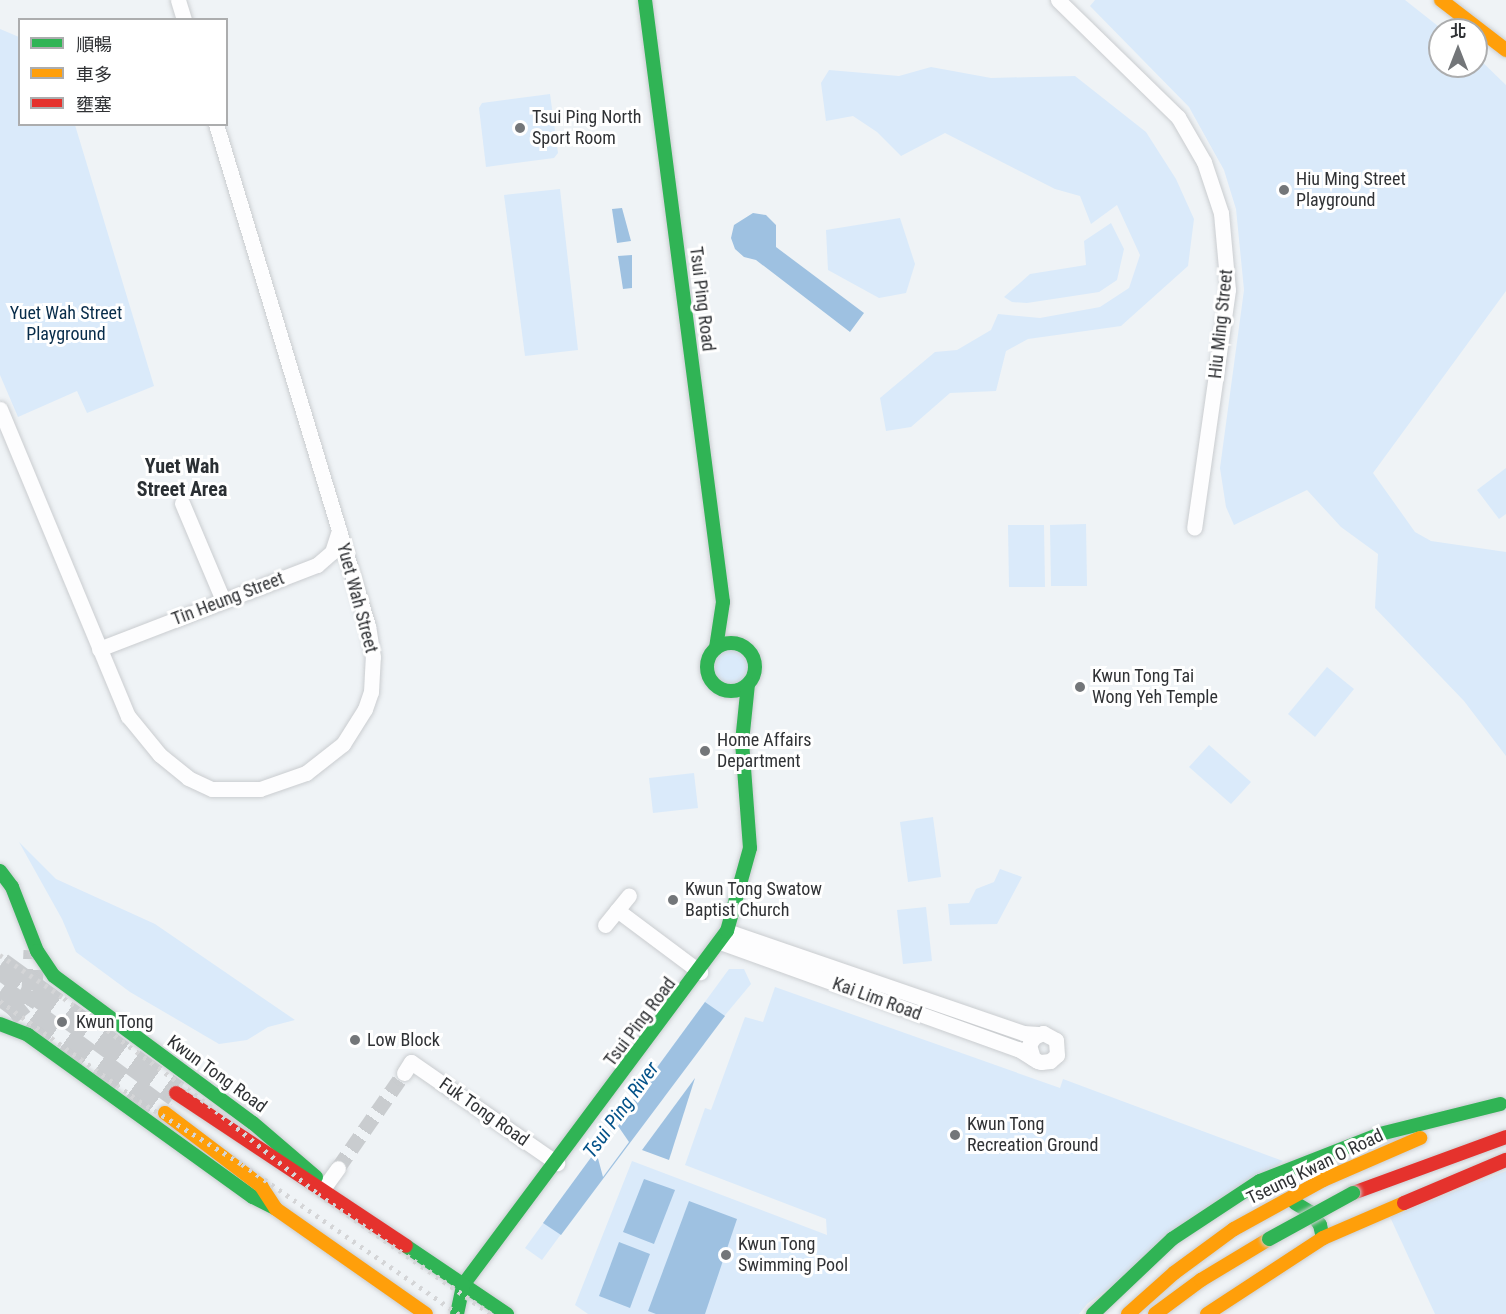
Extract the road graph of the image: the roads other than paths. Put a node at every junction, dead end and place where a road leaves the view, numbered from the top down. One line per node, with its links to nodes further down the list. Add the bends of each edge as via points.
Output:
1 (178, 0): 5 (street)
2 (645, 0): 13 (main road, Tsui Ping Road)
3 (1058, 0): 10 (street, Hiu Ming Street, via 1178,117 1204,162 1221,213 1228,290)
4 (1441, 0): 6 (main road)
5 (183, 18)
6 (1506, 50)
7 (217, 126): 11 (street, Yuet Wah Street)
8 (0, 410): 16 (street, Yuet Wah Street)
9 (182, 503): 12 (street)
10 (1194, 528)
11 (339, 530): 12 (street, Tin Heung Street, via 332,552 317,565); 16 (street, Yuet Wah Street, via 368,626 374,657 371,692 366,710 343,744 306,773 284,783 235,790 212,789 188,778 143,739 128,716)
12 (223, 600): 16 (street, Tin Heung Street)
13 (723, 602): 14 (main road, Tsui Ping Road); 15 (main road, Tsui Ping Road)
14 (744, 647): 15 (main road, via 729,643); 17 (main road, via 755,665)
15 (716, 648): 18 (main road, via 708,660 708,674)
16 (99, 649)
17 (748, 684): 18 (main road, via 735,691); 19 (main road, Tsui Ping Road)
18 (722, 689): 19 (main road, Tsui Ping Road)
19 (742, 742): 27 (main road, Tsui Ping Road, via 750,848 744,879)
20 (0, 856): 22 (main road)
21 (0, 871): 22 (main road, Kwun Tong Road)
22 (12, 887): 26 (main road, Kwun Tong Road)
23 (629, 895): 24 (street)
24 (617, 910): 25 (street); 29 (street)
25 (605, 925)
26 (30, 935): 28 (main road, Kwun Tong Road); 41 (main road, Kwun Tong Road, via 46,966 67,988 253,1123)
27 (723, 936): 29 (main road, Tsui Ping Road); 31 (street, Kai Lim Road, via 1011,1029); 32 (street, Kai Lim Road)
28 (34, 950)
29 (700, 972): 39 (main road, Tsui Ping Road)
30 (3, 1019): 43 (main road, via 253,1197)
31 (1038, 1034): 32 (street, via 1029,1045); 32 (street, via 1053,1036 1058,1050 1050,1061)
32 (1033, 1058)
33 (408, 1067): 39 (street, Fuk Tong Road)
34 (176, 1093): 41 (main road, Kwun Tong Road, via 300,1179)
35 (1503, 1103): 42 (main road, Tseung Kwan O Road); 50 (main road, via 1380,1134 1260,1181 1226,1201 1147,1260)
36 (165, 1113): 43 (main road, via 261,1186)
37 (1506, 1137): 45 (main road, bridge, via 1353,1193)
38 (1506, 1160): 44 (main road)
39 (557, 1163): 46 (main road, Tsui Ping Road)
40 (338, 1168): 41 (street)
41 (329, 1191): 46 (main road, Kwun Tong Road)
42 (1283, 1200): 44 (main road, via 1310,1212 1320,1225); 51 (main road, Tseung Kwan O Road, via 1207,1247)
43 (276, 1209): 47 (main road)
44 (1323, 1238): 54 (main road)
45 (1241, 1258): 52 (main road, via 1200,1280); 53 (main road)
46 (463, 1285): 48 (main road); 49 (main road, Kwun Tong Road)
47 (426, 1314)
48 (457, 1314)
49 (507, 1314)
50 (1093, 1314)
51 (1128, 1314)
52 (1155, 1314)
53 (1174, 1314)
54 (1207, 1314)

